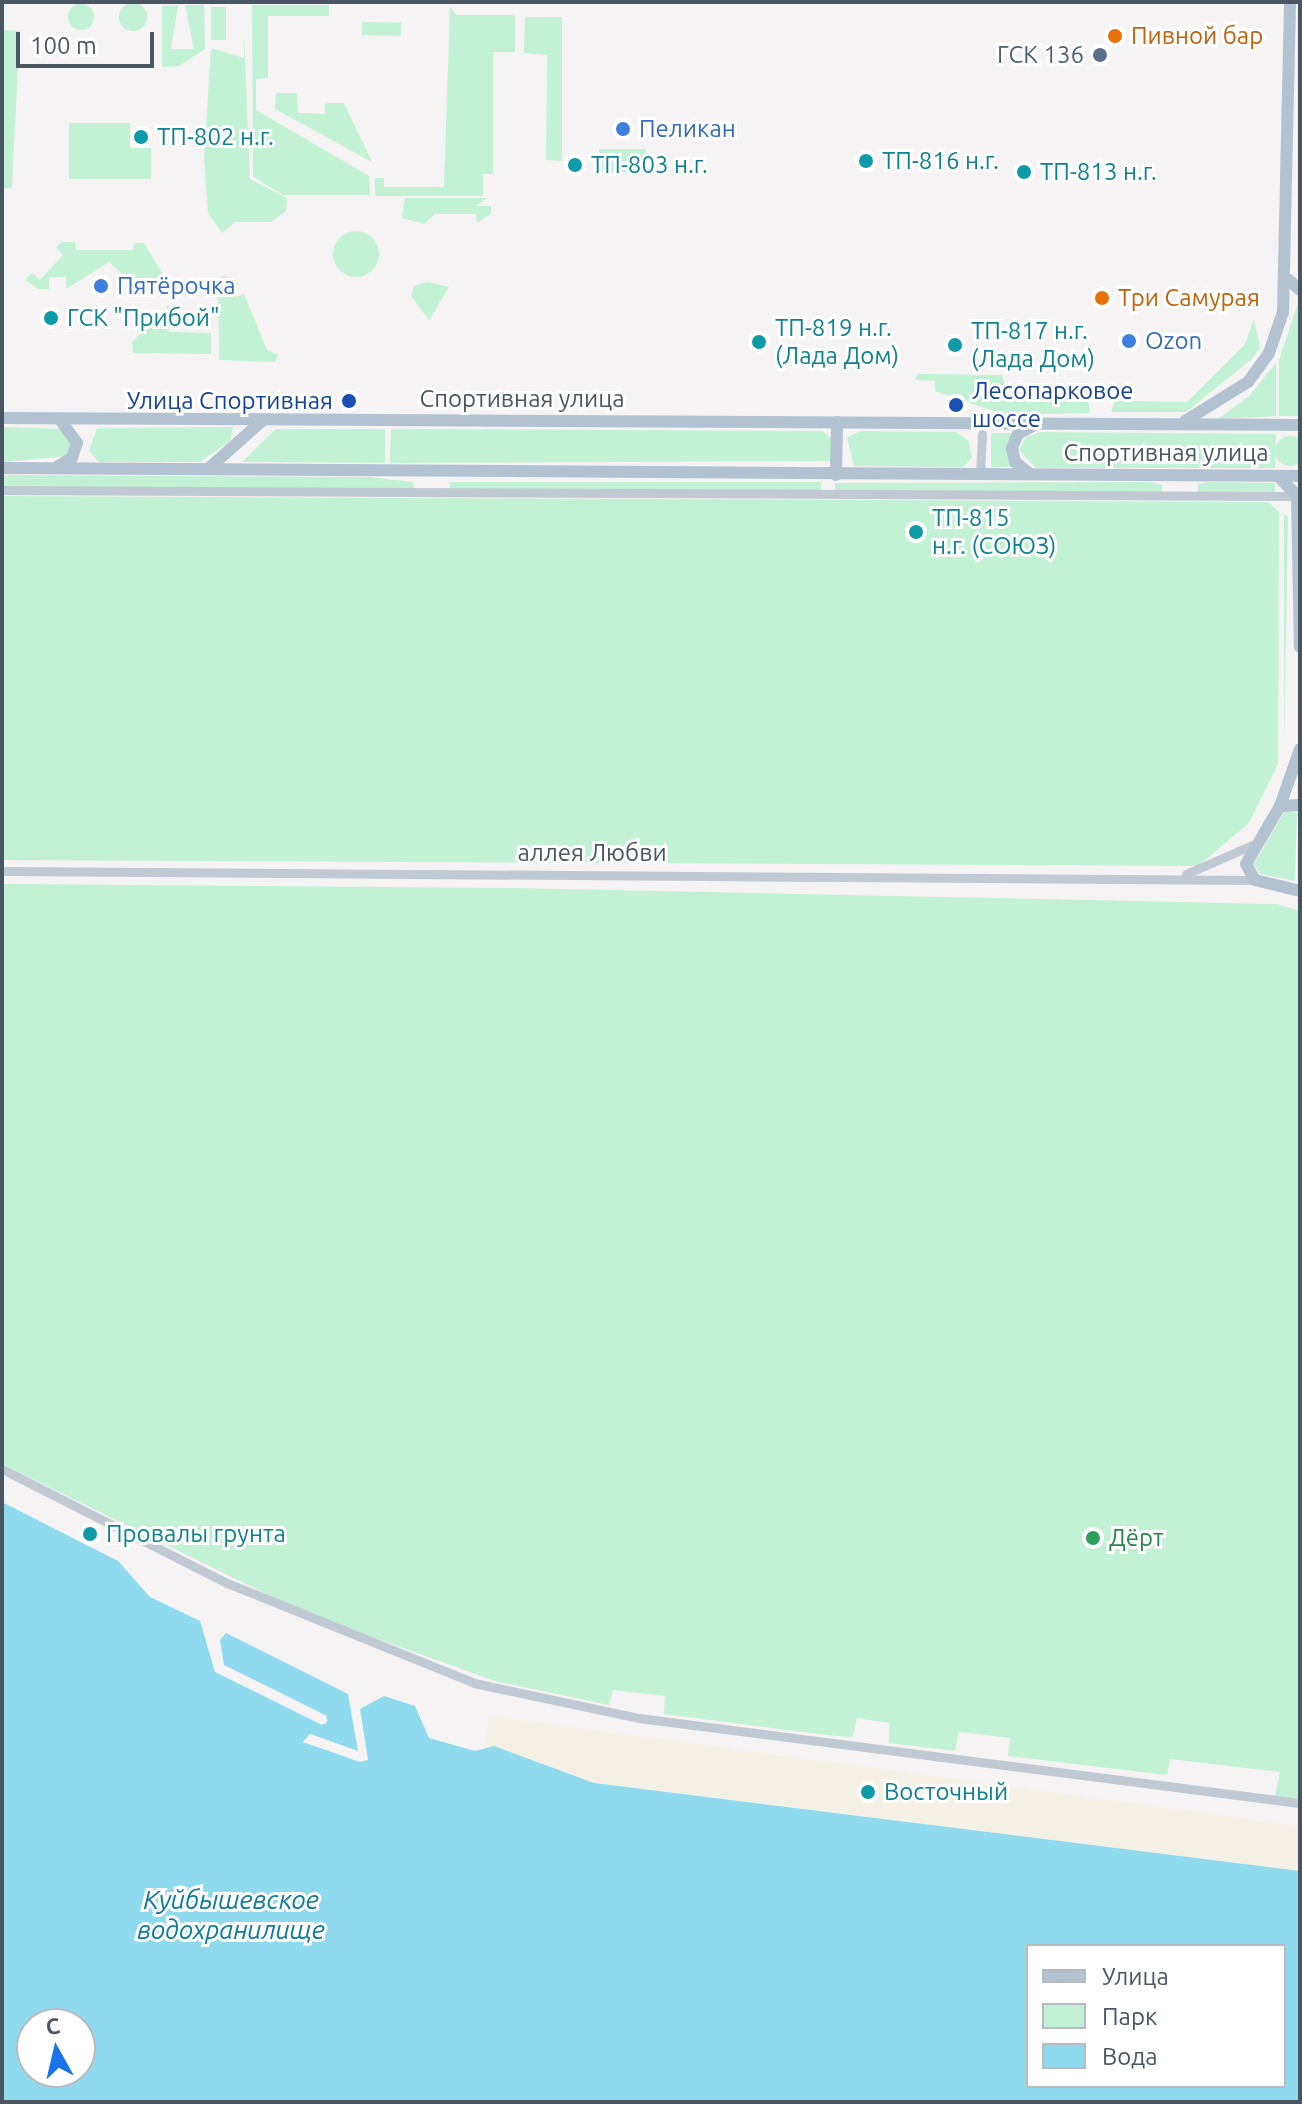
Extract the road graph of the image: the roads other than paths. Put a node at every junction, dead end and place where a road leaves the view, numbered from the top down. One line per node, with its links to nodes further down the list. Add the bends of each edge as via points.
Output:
1 (1290, 2): 2 (main road)
2 (1289, 280): 3 (main road); 9 (main road, via 1269,353 1248,382 1200,416)
3 (1300, 290)
4 (2, 418): 5 (main road, Спортивная улица)
5 (56, 418): 6 (main road, Спортивная улица); 13 (main road, via 73,428 77,443 72,458)
6 (263, 420): 7 (main road, Спортивная улица); 14 (main road)
7 (837, 422): 8 (main road, Спортивная улица); 15 (main road)
8 (1041, 424): 9 (main road, Спортивная улица); 17 (main road, Спортивная улица, via 1013,440 1015,462)
9 (1160, 425): 10 (main road, Спортивная улица)
10 (1300, 425)
11 (982, 434): 16 (street)
12 (2, 468): 13 (main road, Спортивная улица)
13 (54, 468): 14 (main road, Спортивная улица)
14 (208, 469): 15 (main road, Спортивная улица)
15 (836, 475): 16 (main road, Спортивная улица)
16 (980, 475): 17 (main road, Спортивная улица)
17 (1031, 475): 18 (main road, Спортивная улица)
18 (1277, 476): 19 (main road, Спортивная улица); 21 (main road)
19 (1300, 476)
20 (2, 490): 21 (street)
21 (1298, 493): 22 (main road)
22 (1300, 647)
23 (1300, 749): 25 (main road)
24 (1300, 805): 25 (main road)
25 (1280, 806): 26 (main road)
26 (1252, 845): 28 (street, аллея Любви); 29 (main road, via 1246,864)
27 (2, 871): 28 (street, аллея Любви)
28 (1183, 875): 29 (street, аллея Любви)
29 (1255, 880): 30 (main road)
30 (1299, 890)
31 (2, 1469): 32 (street, via 227,1583 474,1683 639,1718)
32 (1300, 1803)

